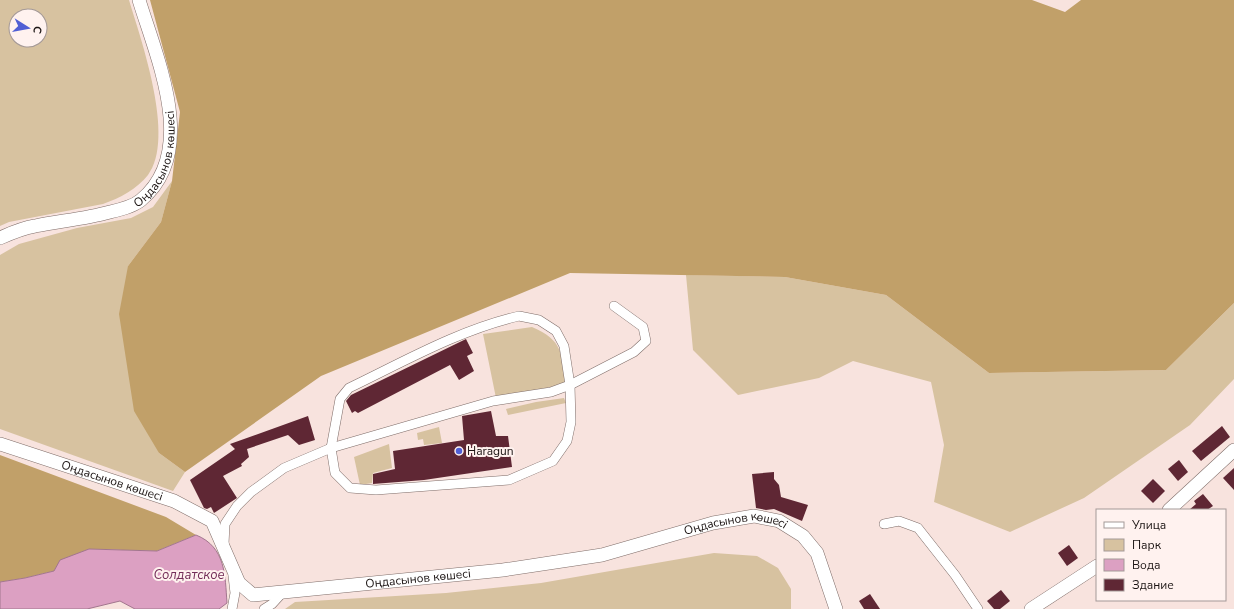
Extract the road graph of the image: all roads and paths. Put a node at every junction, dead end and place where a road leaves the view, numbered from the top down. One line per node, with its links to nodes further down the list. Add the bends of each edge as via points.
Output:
1 (139, 0): 2 (street, Оңдасынов көшесі, via 166,87 171,136 168,160 158,182 140,201 109,213 33,226)
2 (0, 238)
3 (614, 306): 4 (street, via 644,327 646,341 634,352)
4 (570, 385): 6 (street, via 551,392 493,401); 6 (street, via 571,422 567,441 553,461 509,480 376,490 350,488 335,473); 6 (street, via 564,346 556,331 539,320 519,316 491,323 455,337 349,388 340,399)
5 (0, 444): 10 (street, Оңдасынов көшесі, via 174,501 212,521)
6 (331, 448): 10 (street, via 284,468 251,492 237,506 225,524)
7 (1234, 450): 8 (street)
8 (1171, 509)
9 (884, 524): 17 (street, via 899,521 918,528)
10 (224, 547): 11 (street, Оңдасынов көшесі)
11 (232, 562): 13 (street, Оңдасынов көшесі, via 239,583 253,594); 14 (street, via 235,593)
12 (1096, 567): 18 (street)
13 (283, 592): 15 (street); 16 (street, Оңдасынов көшесі, via 503,570 602,555 713,523 754,516 779,521 803,536 817,553)
14 (232, 609)
15 (264, 609)
16 (836, 609)
17 (978, 609)
18 (1031, 609)

